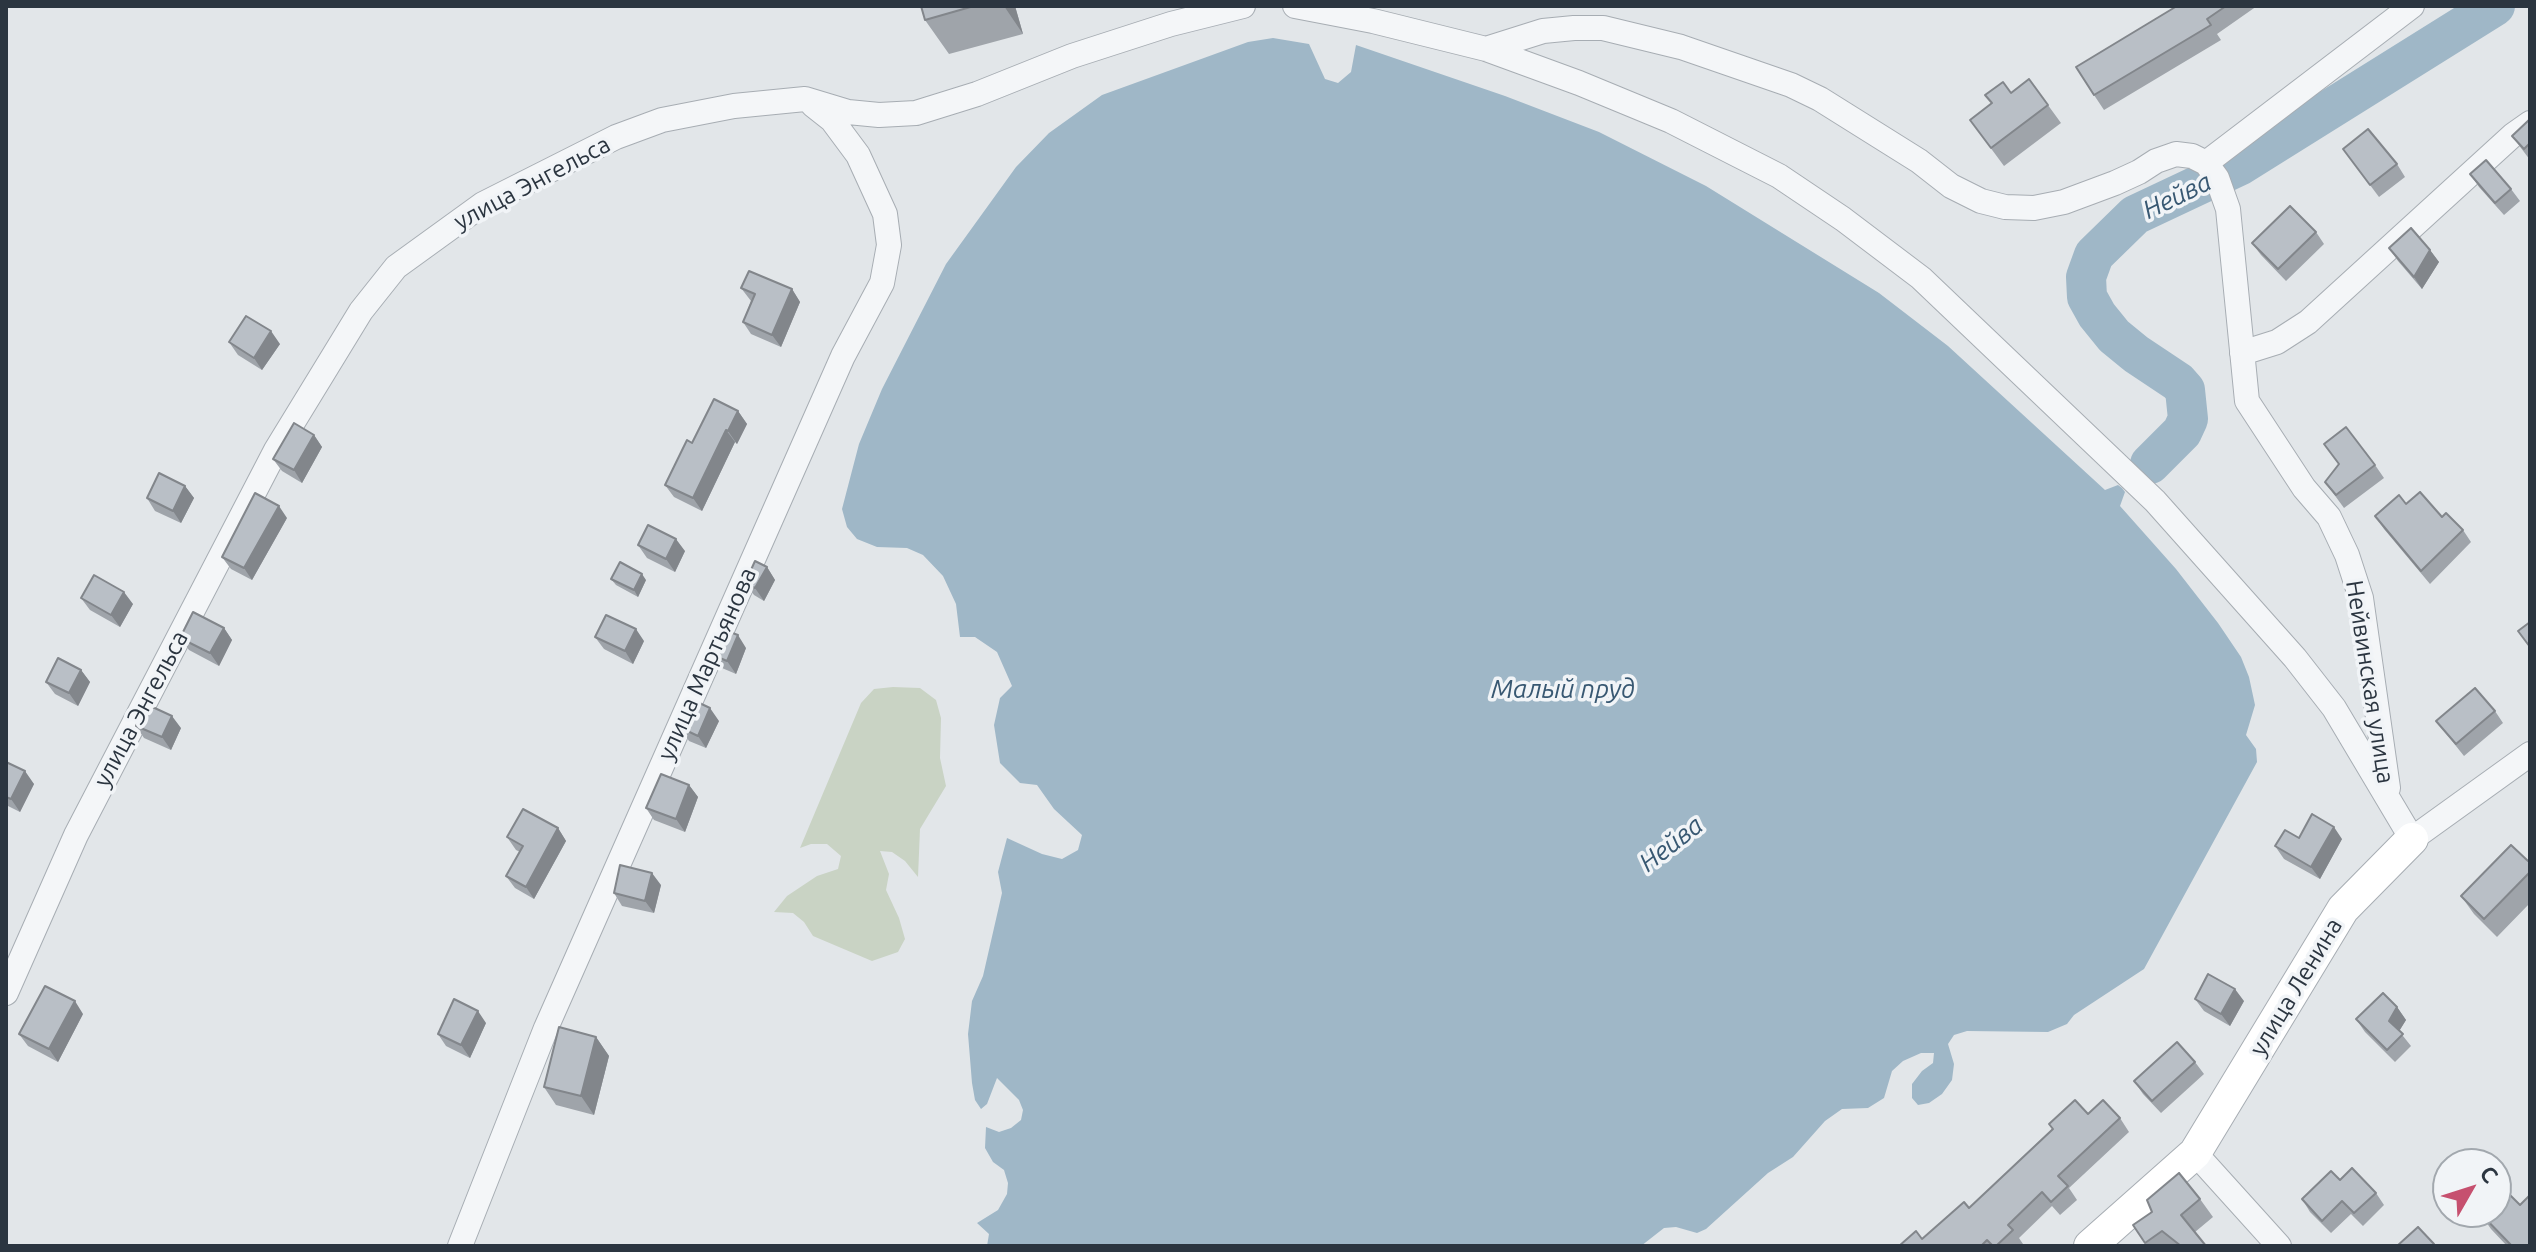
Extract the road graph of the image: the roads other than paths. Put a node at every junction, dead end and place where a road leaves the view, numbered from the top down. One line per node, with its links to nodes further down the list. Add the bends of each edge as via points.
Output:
1 (1243, 6): 5 (street, улица Энгельса, via 1072,56 916,113 848,112)
2 (1295, 6): 4 (street)
3 (2412, 6): 7 (street)
4 (1486, 49): 7 (street, via 1543,31 1574,28 1603,28 1681,47 1820,99 1951,186 2005,207 2064,202 2176,154); 10 (street, via 1671,121 1779,176 1921,278 2155,501 2295,658 2334,708)
5 (805, 99): 12 (street, улица Энгельса, via 662,120 616,137 483,204 396,267 361,311 276,450 76,835); 14 (street, улица Мартьянова, via 832,120 873,184 889,245 882,283 837,371 546,1028)
6 (2530, 123): 8 (street, via 2308,322 2277,342)
7 (2206, 163): 8 (street, Нейвинская улица, via 2224,195 2230,225)
8 (2242, 353): 10 (street, Нейвинская улица, via 2247,401 2329,517 2347,555 2361,598)
9 (2530, 754): 11 (street, улица Ленина)
10 (2390, 804): 11 (street)
11 (2412, 839): 13 (street, улица Ленина, via 2343,909)
12 (6, 993)
13 (2195, 1153): 15 (street, улица Ленина); 16 (street)
14 (460, 1246)
15 (2090, 1246)
16 (2279, 1246)

